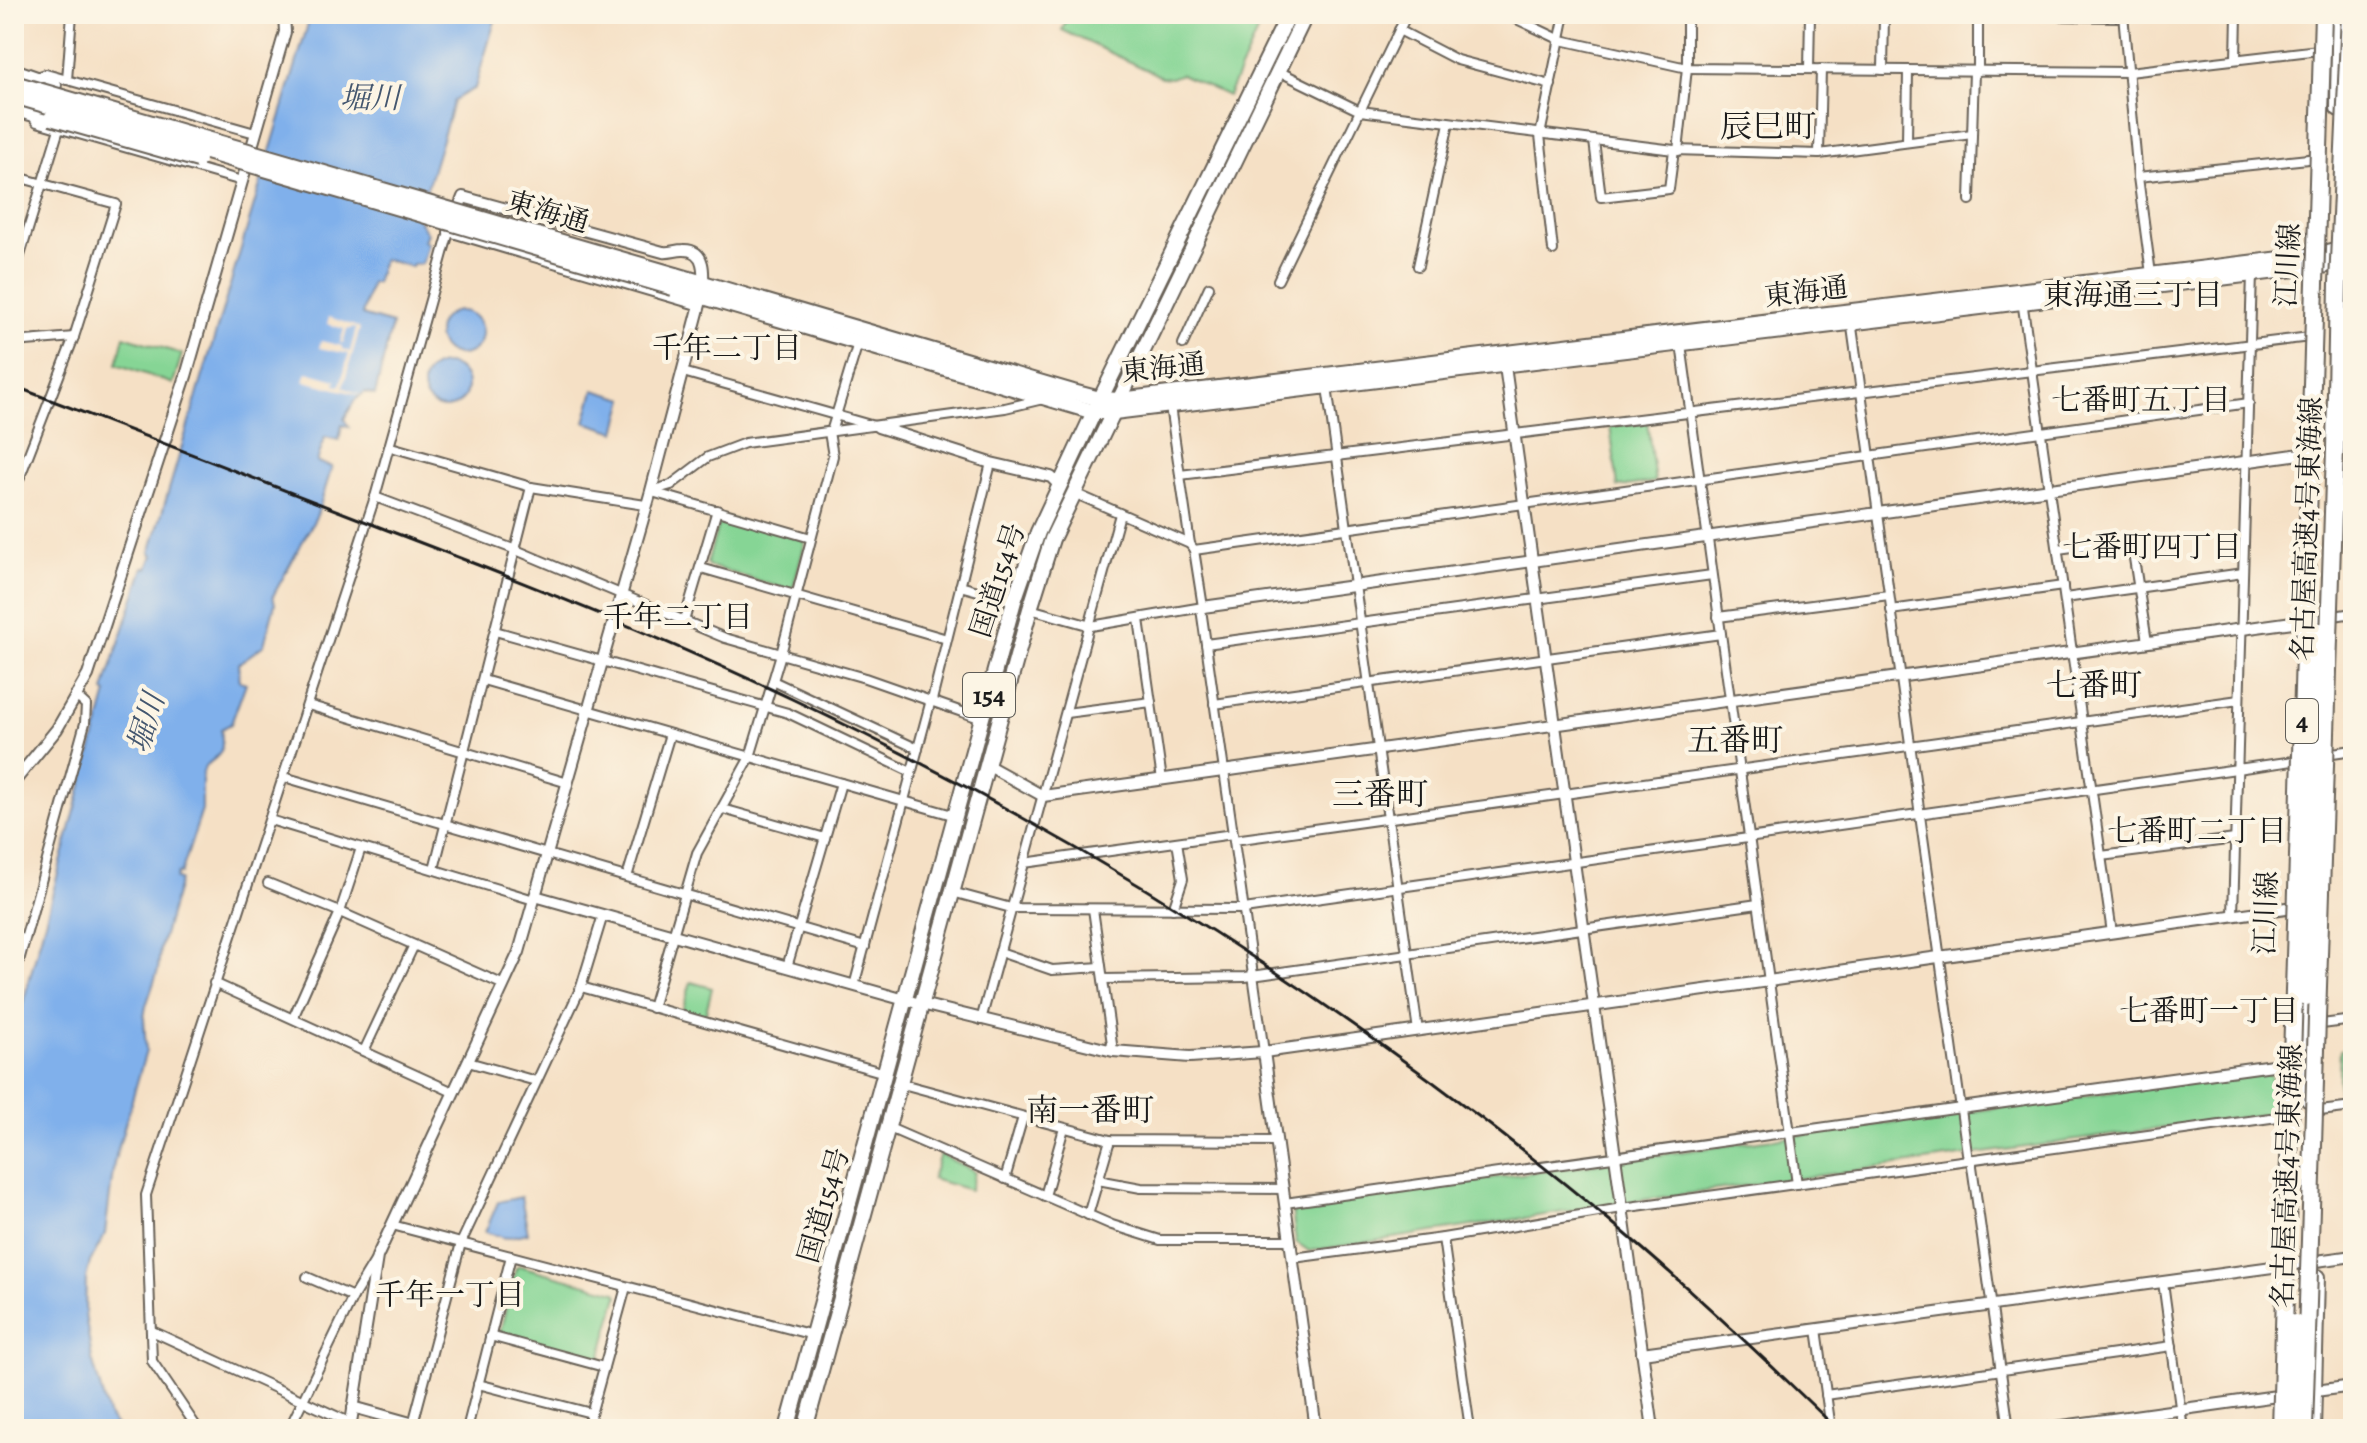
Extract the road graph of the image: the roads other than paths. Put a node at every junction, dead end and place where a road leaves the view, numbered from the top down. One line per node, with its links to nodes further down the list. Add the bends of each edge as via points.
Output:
1 (72, 14): 29 (street)
2 (284, 14): 38 (street, via 285,32)
3 (1289, 14): 82 (main road, 国道154号 / 154)
4 (1306, 14): 26 (main road, 国道154号 / 154)
5 (1407, 14): 16 (street)
6 (1506, 14): 17 (street)
7 (1565, 14): 17 (street)
8 (1687, 14): 20 (street)
9 (1810, 14): 21 (street); 23 (street, via 1884,16)
10 (2237, 14): 19 (street)
11 (2321, 14): 18 (main road, 江川線); 65 (highway, 名古屋高速4号東海線 / 4, bridge)
12 (2331, 14): 65 (highway, via 2322,286)
13 (2340, 14): 61 (highway, bridge)
14 (2350, 14): 61 (highway, 名古屋高速4号東海線 / 4, bridge)
15 (2123, 16): 27 (street, via 1978,15); 28 (street)
16 (1399, 30): 31 (street, via 1457,60); 35 (street)
17 (1561, 40): 20 (street); 31 (street)
18 (2319, 50): 19 (street); 45 (main road, 江川線)
19 (2236, 59): 28 (street)
20 (1687, 68): 21 (street); 43 (street)
21 (1809, 69): 22 (street)
22 (1821, 69): 23 (street); 44 (street)
23 (1883, 70): 24 (street)
24 (1908, 70): 27 (street); 42 (street)
25 (14, 71): 29 (main road)
26 (1278, 71): 35 (street); 83 (main road, 国道154号 / 154)
27 (1976, 71): 28 (street); 39 (street)
28 (2129, 72): 47 (street)
29 (60, 82): 38 (street); 51 (main road, bridge, via 386,184)
30 (14, 83): 51 (main road, 東海通, bridge)
31 (1551, 85): 40 (street)
32 (14, 96): 51 (main road, 東海通, bridge)
33 (2353, 107): 54 (main road, 江川線)
34 (14, 109): 37 (main road)
35 (1360, 111): 36 (street); 60 (street)
36 (1449, 123): 40 (street); 56 (street)
37 (55, 124): 48 (street); 49 (street); 51 (main road, bridge, via 398,218)
38 (255, 133): 48 (street)
39 (1972, 134): 42 (street); 50 (street)
40 (1540, 135): 41 (street); 53 (street)
41 (1594, 141): 43 (street); 43 (street, via 1601,197 1669,189)
42 (1907, 142): 44 (street)
43 (1676, 150): 44 (street)
44 (1819, 154)
45 (2319, 158): 47 (street); 55 (main road, 江川線)
46 (14, 176): 49 (street)
47 (2138, 177): 57 (street)
48 (242, 181): 158 (street, via 151,486 88,675)
49 (42, 184): 59 (street); 68 (street, via 116,204)
50 (1970, 200)
51 (421, 208): 63 (main road, 東海通, bridge, via 675,282)
52 (449, 232): 63 (street); 63 (street, via 463,197 663,252 688,250 703,264); 91 (street)
53 (1553, 250)
54 (2347, 255): 55 (main road, 東海通); 67 (main road, 江川線)
55 (2312, 261): 57 (main road, 東海通); 58 (main road, 東海通); 69 (main road, 江川線)
56 (1418, 266)
57 (2151, 274): 64 (main road, 東海通)
58 (2252, 274): 64 (main road, 東海通); 72 (street)
59 (14, 275)
60 (1278, 280)
61 (2338, 283): 126 (highway, 名古屋高速4号東海線 / 4, bridge)
62 (1209, 287): 73 (street)
63 (702, 295): 71 (main road, 東海通); 77 (street); 82 (main road, 東海通)
64 (2020, 296): 66 (main road, 東海通); 76 (street)
65 (2315, 297): 270 (highway, 名古屋高速4号東海線 / 4, bridge)
66 (1850, 318): 74 (main road, 東海通); 75 (main road, 東海通); 79 (street)
67 (2346, 331): 92 (main road, 江川線)
68 (74, 337): 70 (street); 104 (street)
69 (2310, 337): 72 (street); 93 (main road, 江川線)
70 (14, 342)
71 (858, 343): 80 (main road, 東海通); 86 (street)
72 (2250, 343): 76 (street); 81 (street)
73 (1183, 344)
74 (1681, 344): 75 (main road, 東海通); 85 (street)
75 (1504, 359): 78 (main road, 東海通); 83 (main road, 東海通); 90 (street)
76 (2033, 371): 79 (street); 88 (street)
77 (683, 372): 86 (street); 103 (street)
78 (1327, 387): 84 (main road, 東海通); 95 (street)
79 (1861, 392): 85 (street); 94 (street)
80 (1048, 397): 82 (main road, 東海通); 87 (street)
81 (2249, 403): 88 (street); 96 (street)
82 (1097, 406): 83 (main road, 東海通); 100 (main road, 国道154号 / 154)
83 (1117, 406): 84 (main road, 東海通); 105 (main road, 国道154号 / 154)
84 (1170, 406): 98 (street)
85 (1690, 413): 90 (street); 99 (street)
86 (836, 415): 87 (street); 89 (street)
87 (878, 427): 89 (street); 97 (street)
88 (2041, 431): 94 (street); 102 (street)
89 (830, 432): 103 (street, via 726,449 671,485); 114 (street, via 833,456)
90 (1514, 434): 95 (street); 107 (street)
91 (391, 447): 101 (street); 106 (street)
92 (2346, 448): 137 (main road, 江川線)
93 (2308, 453): 96 (street); 141 (main road, 江川線)
94 (1869, 454): 99 (street); 110 (street)
95 (1337, 456): 98 (street); 112 (street)
96 (2247, 461): 102 (street); 120 (street)
97 (991, 463): 100 (street, via 1051,477); 122 (street)
98 (1180, 475): 115 (street)
99 (1699, 479): 107 (street); 113 (street)
100 (1059, 485): 132 (main road, 国道154号 / 154)
101 (531, 487): 108 (street); 117 (street)
102 (2049, 488): 110 (street); 116 (street)
103 (651, 491): 108 (street); 109 (street)
104 (14, 492)
105 (1074, 493): 111 (street); 134 (main road, 国道154号 / 154, via 1052,539)
106 (375, 497): 117 (street); 164 (street)
107 (1524, 504): 112 (street); 118 (street)
108 (645, 505): 127 (street)
109 (717, 510): 114 (street); 119 (street)
110 (1878, 513): 113 (street); 129 (street)
111 (1120, 514): 115 (street); 143 (street)
112 (1347, 529): 115 (street); 123 (street)
113 (1707, 537): 118 (street); 121 (street)
114 (811, 538): 128 (street)
115 (1192, 547): 133 (street)
116 (2058, 549): 124 (street); 125 (street, via 2131,539)
117 (516, 550): 127 (street); 145 (street)
118 (1532, 561): 123 (street); 131 (street)
119 (701, 568): 128 (street); 140 (street)
120 (2243, 573): 125 (street); 144 (street)
121 (1712, 575): 131 (street); 138 (street)
122 (960, 586): 132 (street); 147 (street)
123 (1355, 586): 133 (street); 142 (street)
124 (2063, 586): 130 (street); 135 (street)
125 (2138, 588): 130 (street); 148 (street)
126 (2330, 591): 276 (highway, bridge, via 2316,660 2305,1042 2309,1109); 338 (highway, 名古屋高速4号東海線 / 4, bridge)
127 (622, 594): 140 (street); 153 (street)
128 (796, 595): 147 (street); 151 (street)
129 (1889, 595): 135 (street); 138 (street)
130 (2065, 598): 150 (street)
131 (1537, 599): 142 (street); 152 (street)
132 (1014, 601): 168 (main road, 国道154号 / 154)
133 (1202, 608): 139 (street); 149 (street)
134 (1030, 609): 143 (street); 180 (main road, 国道154号 / 154)
135 (1891, 610): 154 (street)
136 (2353, 613): 137 (street)
137 (2335, 615): 141 (street); 177 (main road, 江川線)
138 (1718, 617): 146 (street)
139 (1139, 619): 143 (street); 162 (street)
140 (684, 621): 151 (street)
141 (2300, 621): 144 (street); 179 (main road, 江川線)
142 (1361, 623): 149 (street); 157 (street)
143 (1091, 626): 167 (street)
144 (2242, 629): 148 (street); 161 (street)
145 (495, 631): 153 (street); 155 (street)
146 (1721, 634): 152 (street); 160 (street)
147 (947, 639): 159 (street)
148 (2147, 642): 150 (street)
149 (1206, 644): 163 (street)
150 (2072, 653): 154 (street); 169 (street)
151 (781, 654): 156 (street); 159 (street)
152 (1545, 658): 157 (street); 170 (street)
153 (603, 660): 165 (street); 166 (street)
154 (1901, 677): 160 (street); 172 (street)
155 (483, 680): 166 (street); 176 (street)
156 (773, 681): 165 (street); 173 (street)
157 (1369, 682): 163 (street); 174 (street)
158 (75, 695): 187 (street, via 57,729); 232 (street, via 87,712)
159 (931, 700): 168 (street); 173 (street)
160 (1730, 700): 170 (street); 181 (street)
161 (2239, 700): 169 (street); 182 (street)
162 (1151, 702): 167 (street); 186 (street)
163 (1214, 704): 183 (street)
164 (308, 705): 176 (street); 185 (street)
165 (766, 706): 178 (street); 184 (street)
166 (588, 711): 171 (street); 188 (street)
167 (1066, 713): 192 (street)
168 (983, 719): 196 (main road, 国道154号 / 154)
169 (2082, 721): 172 (street); 190 (street)
170 (1555, 725): 174 (street); 191 (street)
171 (670, 734): 178 (street); 211 (street)
172 (1910, 745): 181 (street); 195 (street)
173 (918, 749): 184 (street)
174 (1378, 750): 183 (street); 197 (street)
175 (2353, 750): 177 (street)
176 (464, 752): 188 (street); 199 (street)
177 (2331, 753): 179 (street); 217 (main road, 江川線)
178 (750, 757): 189 (street); 194 (street)
179 (2295, 761): 182 (street); 219 (main road, 江川線)
180 (987, 765): 192 (street); 214 (main road, 国道154号 / 154)
181 (1739, 768): 191 (street); 201 (street)
182 (2237, 769): 190 (street); 203 (street)
183 (1224, 771): 186 (street); 200 (street)
184 (911, 772): 193 (street)
185 (284, 777): 198 (street); 199 (street)
186 (1162, 780): 192 (street)
187 (14, 782)
188 (568, 783): 206 (street)
189 (841, 783): 193 (street); 202 (street)
190 (2092, 790): 195 (street); 207 (street)
191 (1564, 793): 197 (street); 208 (street)
192 (1043, 796): 209 (street)
193 (904, 801): 196 (street); 234 (street)
194 (723, 809): 202 (street); 215 (street, via 697,853)
195 (1920, 814): 201 (street); 237 (street)
196 (956, 816): 248 (main road, 国道154号 / 154)
197 (1388, 818): 200 (street); 213 (street)
198 (270, 820): 205 (street); 244 (street)
199 (445, 824): 206 (street); 210 (street)
200 (1234, 837): 204 (street); 223 (street)
201 (1749, 837): 208 (street); 218 (street)
202 (825, 838): 227 (street)
203 (2235, 839): 207 (street); 226 (street)
204 (1177, 842): 209 (street); 222 (street, via 1183,879)
205 (361, 848): 210 (street); 224 (street)
206 (547, 854): 211 (street); 216 (street)
207 (2101, 856): 229 (street)
208 (1574, 861): 213 (street); 228 (street)
209 (1024, 863): 220 (street)
210 (434, 869): 216 (street)
211 (627, 877): 215 (street)
212 (268, 883): 224 (street)
213 (1397, 887): 223 (street); 236 (street)
214 (952, 892): 220 (street); 249 (main road, 国道154号 / 154)
215 (685, 895): 227 (street); 231 (street)
216 (535, 898): 225 (street); 245 (street)
217 (2327, 903): 219 (street); 255 (main road, 江川線)
218 (1758, 904): 228 (street); 243 (street)
219 (2292, 907): 226 (street); 261 (main road, 江川線)
220 (1011, 908): 221 (street); 235 (street)
221 (1093, 909): 222 (street); 239 (street)
222 (1173, 909): 223 (street)
223 (1244, 909): 240 (street)
224 (340, 912): 233 (street); 252 (street)
225 (603, 915): 231 (street); 247 (street)
226 (2233, 915): 229 (street)
227 (798, 928): 234 (street); 238 (street)
228 (1583, 929): 236 (street); 250 (street)
229 (2112, 933): 237 (street)
230 (14, 934): 232 (street)
231 (674, 935): 238 (street); 251 (street)
232 (24, 943): 241 (street)
233 (414, 945): 245 (street); 257 (street)
234 (865, 947): 246 (street)
235 (1000, 952): 239 (street, via 1052,970); 253 (street)
236 (1407, 954): 240 (street); 256 (street)
237 (1940, 957): 243 (street); 267 (street)
238 (787, 967): 246 (street)
239 (1101, 967): 242 (street)
240 (1253, 976): 242 (street); 259 (street)
241 (14, 979)
242 (1103, 979): 258 (street)
243 (1769, 981): 250 (street); 273 (street)
244 (214, 983): 252 (street); 303 (street, via 146,1195)
245 (504, 985): 260 (street)
246 (854, 986): 248 (street)
247 (581, 987): 251 (street); 263 (street)
248 (905, 1000): 249 (street); 262 (main road, 国道154号 / 154)
249 (921, 1005): 253 (street); 264 (main road, 国道154号 / 154)
250 (1594, 1005): 256 (street); 277 (street)
251 (652, 1008): 262 (street)
252 (293, 1018): 257 (street)
253 (981, 1020): 258 (street)
254 (2353, 1020): 255 (street)
255 (2322, 1024): 268 (main road, 江川線)
256 (1418, 1031): 259 (street)
257 (364, 1051): 265 (street)
258 (1113, 1051): 259 (street, via 1190,1057)
259 (1264, 1052): 275 (street)
260 (468, 1062): 263 (street); 265 (street)
261 (2287, 1063): 267 (street); 270 (main road, 江川線)
262 (886, 1073): 304 (main road, 国道154号 / 154)
263 (536, 1081): 290 (street)
264 (899, 1083): 269 (street); 271 (main road, 国道154号 / 154)
265 (453, 1092): 287 (street)
266 (2353, 1107): 268 (street)
267 (1961, 1108): 273 (street); 278 (street)
268 (2320, 1111): 276 (main road, 江川線)
269 (1023, 1117): 272 (street); 279 (street)
270 (2288, 1122): 278 (street); 296 (main road, 江川線); 336 (highway, 名古屋高速4号東海線 / 4, bridge); 337 (highway, bridge, via 2298,1139)
271 (887, 1127): 279 (street); 327 (main road, 国道154号 / 154)
272 (1064, 1128): 274 (street); 283 (street)
273 (1790, 1132): 277 (street); 281 (street)
274 (1110, 1140): 275 (street); 280 (street)
275 (1277, 1141): 282 (street)
276 (2319, 1150): 295 (main road, 江川線)
277 (1615, 1157): 284 (street); 285 (street)
278 (1970, 1160): 281 (street); 301 (street)
279 (1005, 1179): 283 (street)
280 (1098, 1180): 282 (street, via 1141,1188); 286 (street)
281 (1797, 1184): 285 (street)
282 (1283, 1189): 284 (street)
283 (1045, 1196): 286 (street)
284 (1285, 1203): 289 (street)
285 (1622, 1208): 288 (street); 307 (street)
286 (1088, 1215): 289 (street, via 1160,1240)
287 (392, 1225): 290 (street); 293 (street)
288 (1443, 1238): 294 (street); 329 (street)
289 (1290, 1240): 294 (street)
290 (461, 1243): 291 (street); 319 (street)
291 (511, 1256): 299 (street); 305 (street)
292 (2353, 1256): 295 (street)
293 (377, 1257): 300 (street); 316 (street)
294 (1293, 1258): 328 (street)
295 (2317, 1261): 296 (street); 312 (main road, 江川線)
296 (2281, 1266): 298 (street); 314 (main road, 江川線)
297 (307, 1277): 300 (street)
298 (2163, 1282): 301 (street); 306 (street)
299 (626, 1287): 304 (street); 308 (street)
300 (353, 1297): 315 (street)
301 (1991, 1306): 302 (street); 309 (street)
302 (1817, 1329): 307 (street); 313 (street)
303 (152, 1331): 315 (street); 321 (street, via 152,1361)
304 (813, 1335): 326 (main road, 国道154号 / 154)
305 (490, 1336): 308 (street); 310 (street)
306 (2172, 1346): 309 (street); 317 (street)
307 (1642, 1353): 330 (street)
308 (604, 1367): 318 (street)
309 (2000, 1370): 313 (street); 332 (street)
310 (478, 1384): 318 (street); 324 (street)
311 (2353, 1386): 312 (street)
312 (2314, 1391): 314 (street); 339 (main road, 江川線)
313 (1826, 1395): 331 (street)
314 (2276, 1396): 317 (street); 335 (main road, 江川線)
315 (303, 1401): 320 (street); 322 (street)
316 (353, 1407): 319 (street); 320 (street)
317 (2181, 1410): 333 (street); 334 (street)
318 (591, 1413): 325 (street)
319 (413, 1424): 323 (street)
320 (350, 1426)
321 (198, 1429)
322 (289, 1429)
323 (432, 1429)
324 (467, 1429)
325 (587, 1429)
326 (787, 1429)
327 (805, 1429)
328 (1316, 1429)
329 (1470, 1429)
330 (1653, 1429)
331 (1831, 1429)
332 (2009, 1429)
333 (2041, 1429)
334 (2183, 1429)
335 (2274, 1429)
336 (2281, 1429)
337 (2293, 1429)
338 (2304, 1429)
339 (2313, 1429)

